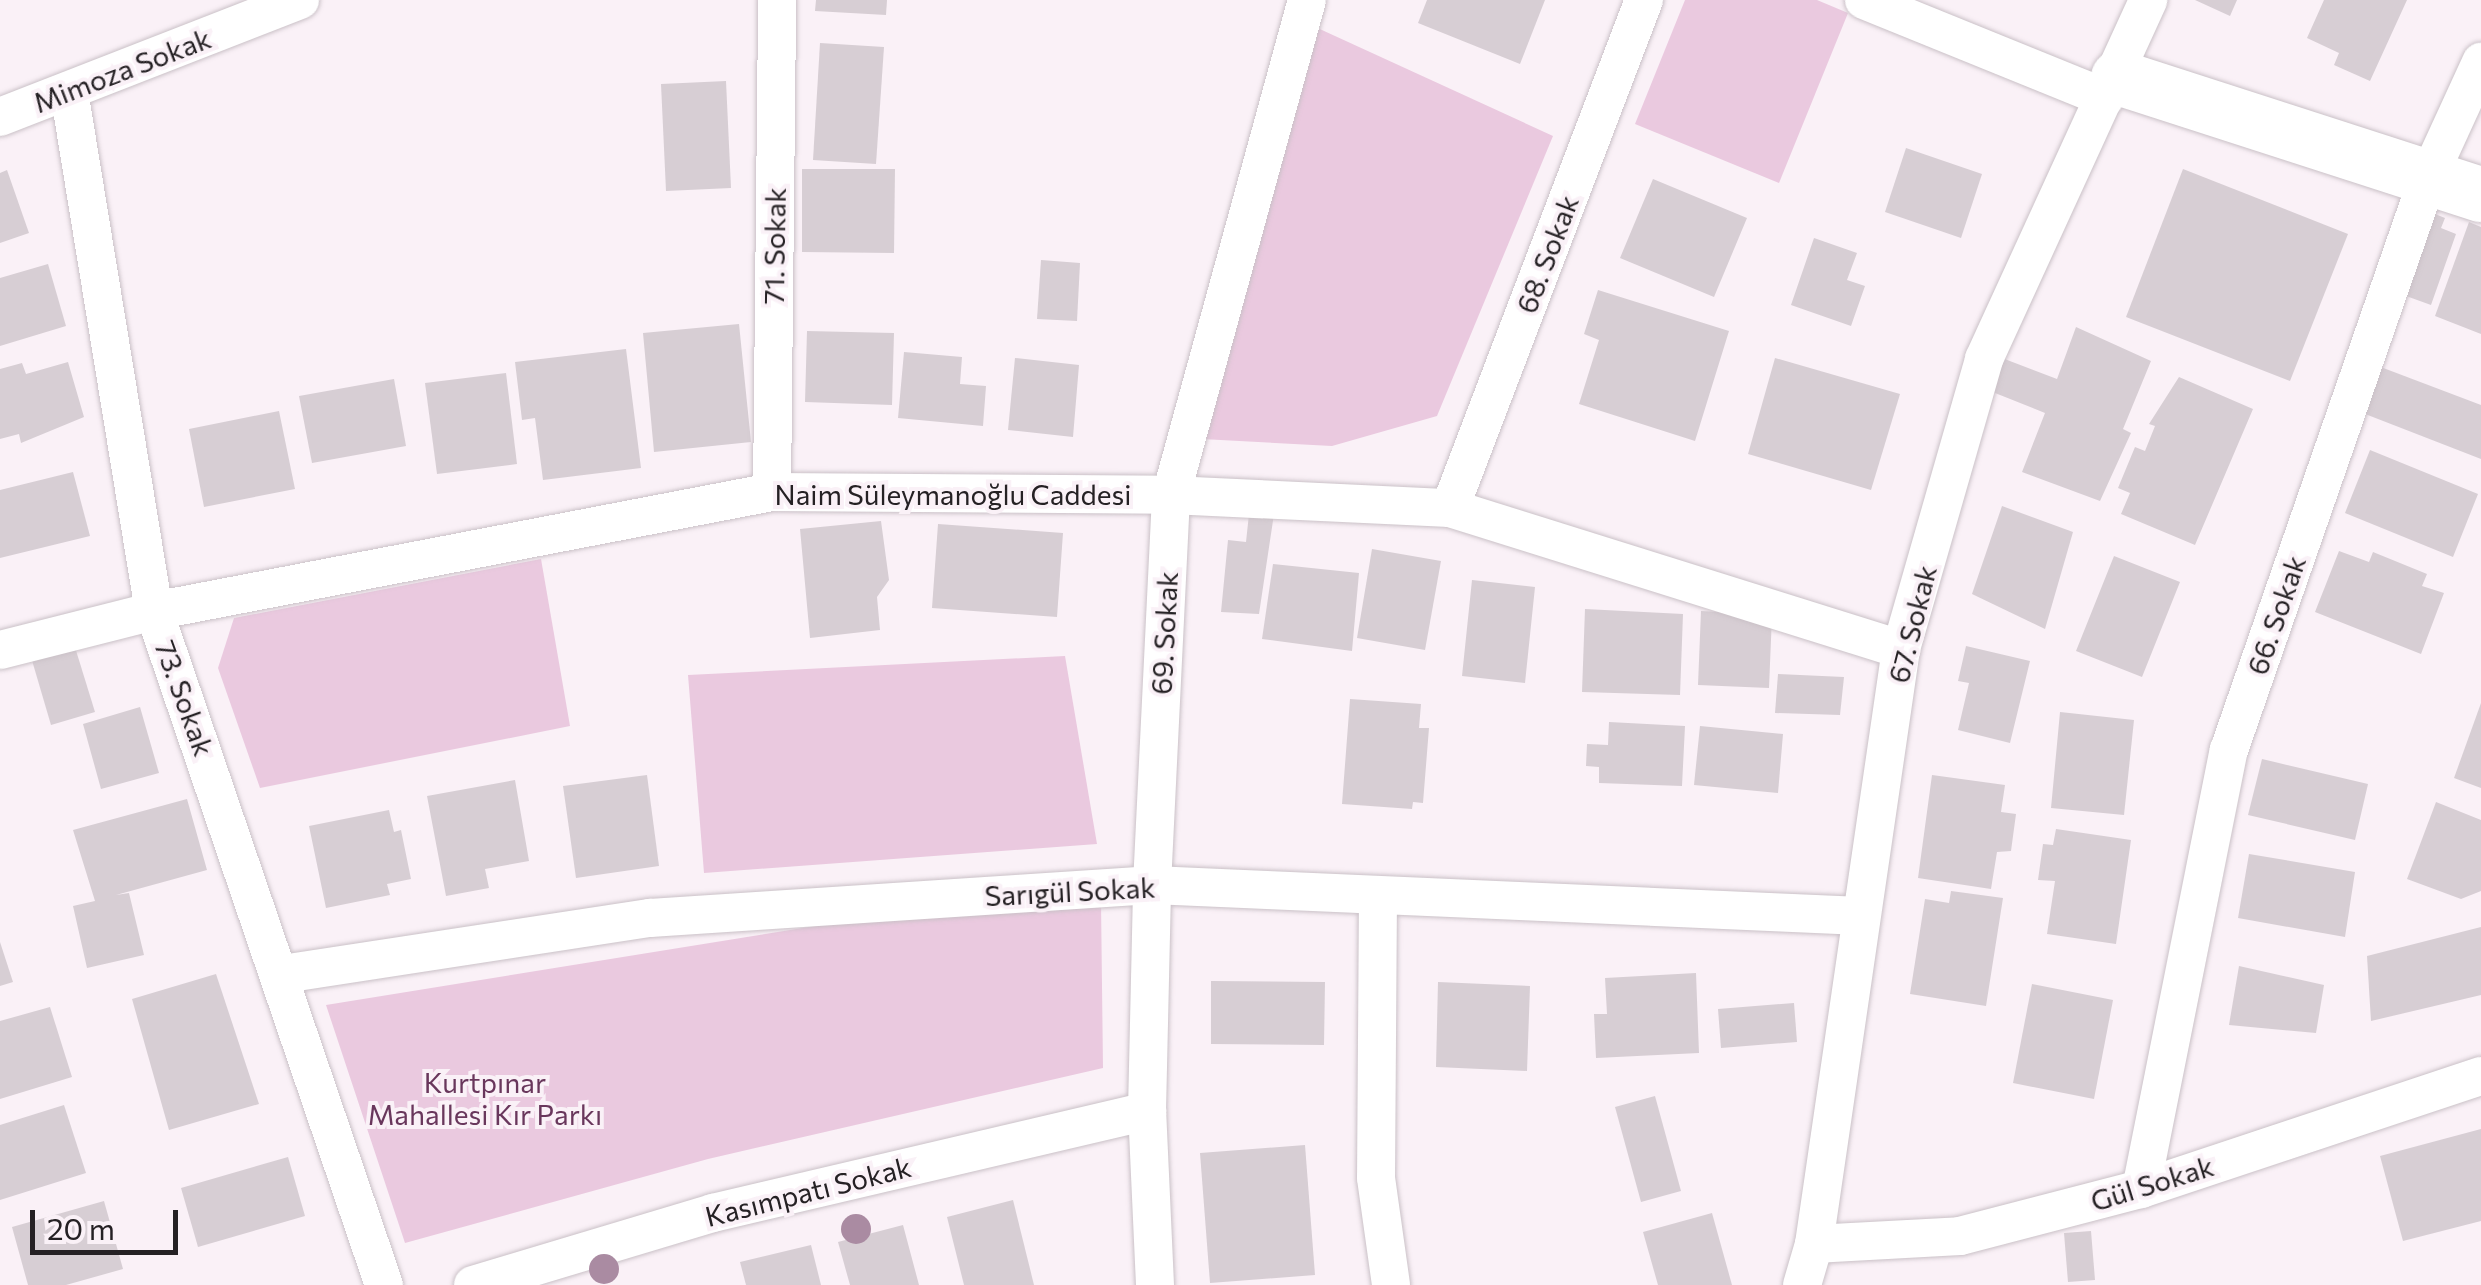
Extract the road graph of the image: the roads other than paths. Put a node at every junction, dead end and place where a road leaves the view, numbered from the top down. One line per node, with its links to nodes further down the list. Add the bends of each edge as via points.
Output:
1 (300, 0): 9 (street, Mimoza Sokak)
2 (777, 0): 13 (street, 71. Sokak)
3 (1308, 0): 14 (street, 69. Sokak)
4 (1644, 0): 15 (street, 68. Sokak)
5 (1864, 0): 8 (street)
6 (2148, 0): 8 (street, 67. Sokak)
7 (2481, 62): 11 (street, 66. Sokak)
8 (2112, 88): 11 (street); 17 (street, 67. Sokak, via 1984,359)
9 (70, 91): 10 (street, Mimoza Sokak); 16 (street, 73. Sokak)
10 (0, 116)
11 (2428, 178): 12 (street); 25 (street, 66. Sokak, via 2229,750)
12 (2481, 194)
13 (772, 492): 14 (street, Naim Süleymanoğlu Caddesi); 16 (street, Naim Süleymanoğlu Caddesi)
14 (1171, 495): 15 (street, Naim Süleymanoğlu Caddesi); 19 (street, 69. Sokak)
15 (1450, 508): 17 (street, Naim Süleymanoğlu Caddesi)
16 (154, 610): 18 (street, Naim Süleymanoğlu Caddesi); 22 (street, 73. Sokak)
17 (1901, 649): 21 (street, 67. Sokak)
18 (0, 650)
19 (1152, 885): 20 (street, Sarıgül Sokak); 22 (street, Sarıgül Sokak, via 650,918); 24 (street, 69. Sokak)
20 (1378, 895): 21 (street, Sarıgül Sokak); 30 (street, via 1376,1178)
21 (1862, 916): 26 (street, 67. Sokak)
22 (283, 974): 27 (street, 73. Sokak)
23 (2481, 1076): 25 (street, Gül Sokak)
24 (1147, 1111): 28 (street, Kasımpatı Sokak, via 713,1212); 29 (street, 69. Sokak)
25 (2141, 1189): 26 (street, Gül Sokak, via 1960,1236)
26 (1814, 1244): 31 (street, 67. Sokak)
27 (384, 1285)
28 (473, 1285)
29 (1155, 1285)
30 (1391, 1285)
31 (1802, 1285)

